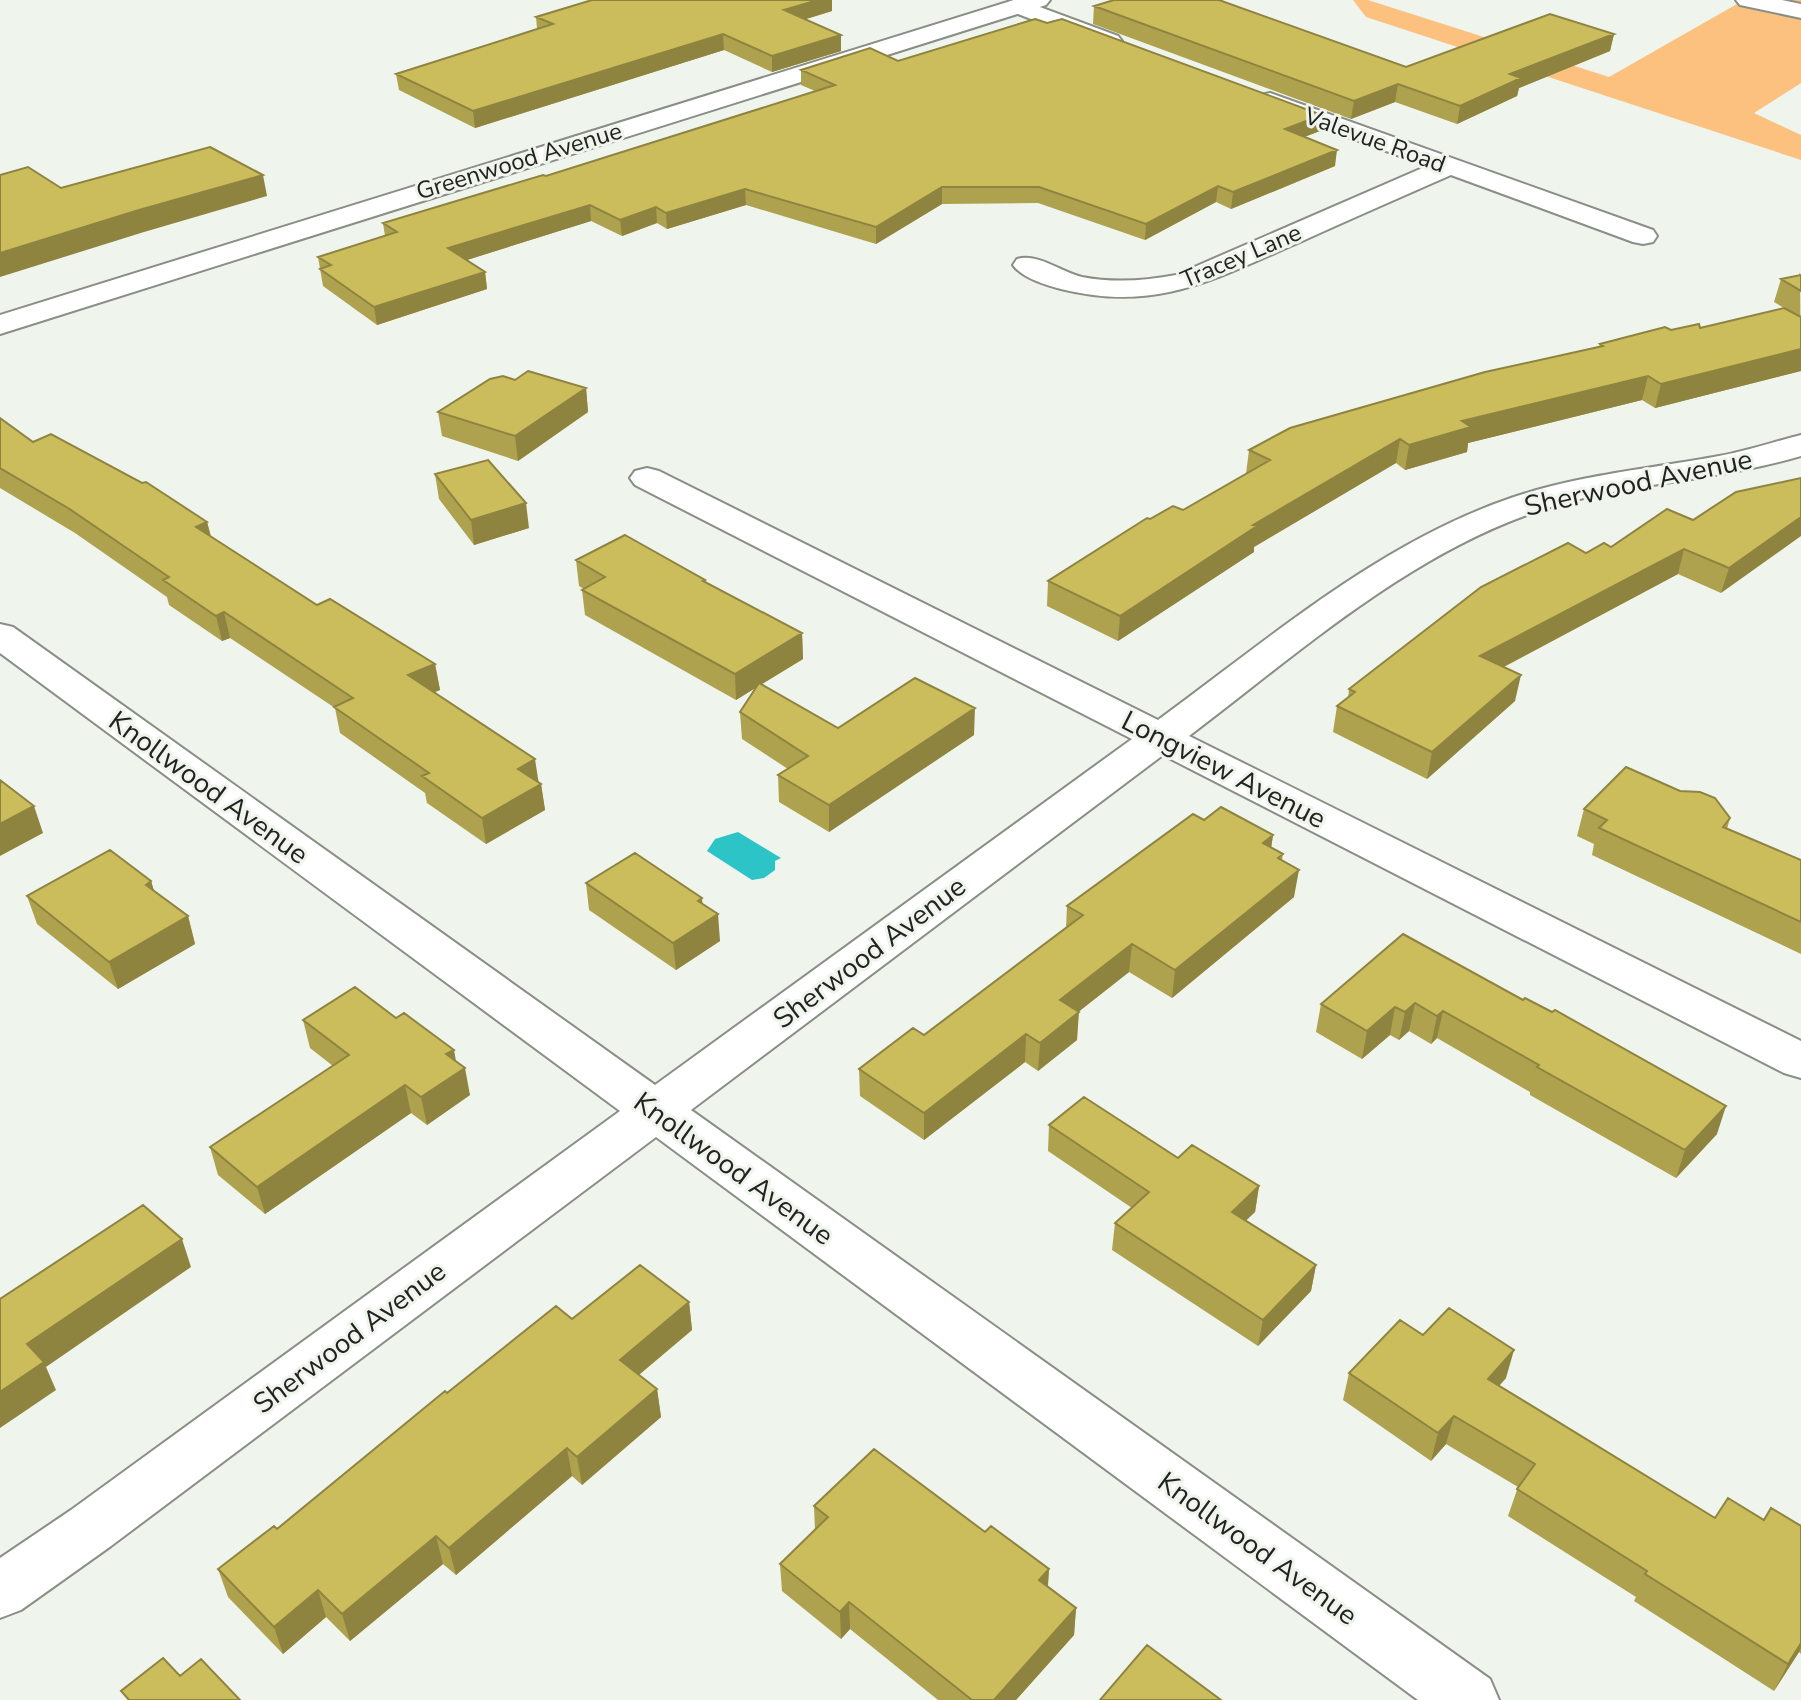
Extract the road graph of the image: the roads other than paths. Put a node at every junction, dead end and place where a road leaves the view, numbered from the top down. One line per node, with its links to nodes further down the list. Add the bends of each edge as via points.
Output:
1 (1748, 0): 3 (street)
2 (1028, 3): 4 (street); 9 (street, Greenwood Avenue)
3 (1801, 11)
4 (1128, 48)
5 (1244, 91): 6 (street, Valevue Road)
6 (1447, 167): 7 (street, Valevue Road); 8 (street, Tracey Lane, via 1184,282 1123,291 1074,285)
7 (1643, 236)
8 (1027, 265)
9 (0, 325)
10 (1801, 445): 13 (street, Sherwood Avenue, via 1719,466 1570,491 1451,533 1376,578)
11 (647, 478): 13 (street, Longview Avenue)
12 (0, 635): 15 (street, Knollwood Avenue)
13 (1160, 736): 14 (street, Longview Avenue); 15 (street, Sherwood Avenue)
14 (1801, 1061)
15 (654, 1111): 16 (street, Sherwood Avenue); 17 (street, Knollwood Avenue)
16 (0, 1591)
17 (1468, 1700)

